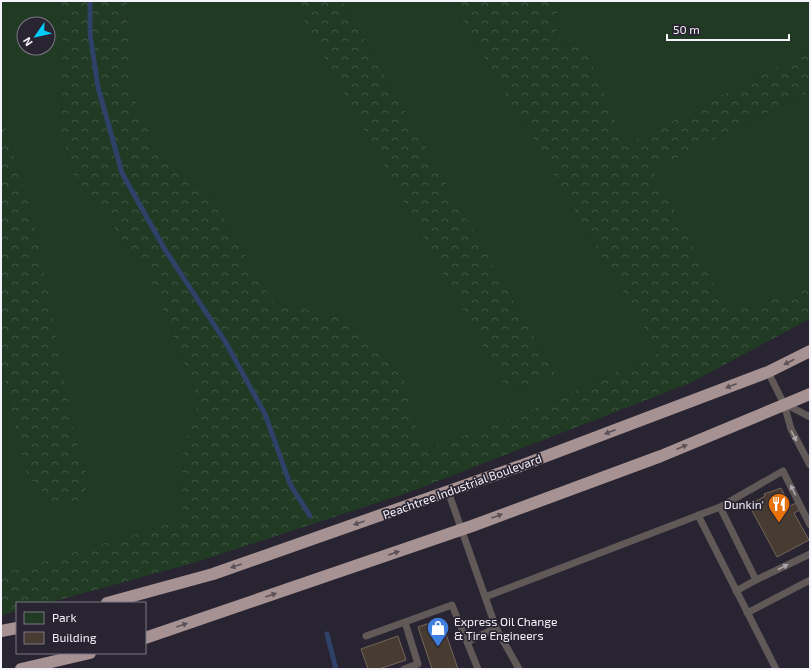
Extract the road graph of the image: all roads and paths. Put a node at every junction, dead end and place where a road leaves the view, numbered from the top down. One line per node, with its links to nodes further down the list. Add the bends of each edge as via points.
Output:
1 (810, 351): 2 (highway, Peachtree Industrial Boulevard, one-way to 2)
2 (768, 372): 4 (lane); 7 (highway, Peachtree Industrial Boulevard, one-way to 7)
3 (810, 394): 4 (highway)
4 (784, 404): 5 (lane); 6 (lane, one-way to 6, via 791,429); 11 (highway, one-way to 4, via 661,456)
5 (810, 417)
6 (810, 465)
7 (448, 491): 11 (lane); 17 (highway, Peachtree Industrial Boulevard, one-way to 17, via 213,574)
8 (720, 507): 9 (lane); 10 (lane, one-way to 8, via 783,471); 13 (lane)
9 (698, 515): 15 (lane); 16 (lane)
10 (810, 525)
11 (461, 530): 16 (lane); 24 (highway, one-way to 11)
12 (810, 554): 13 (lane, one-way to 12)
13 (756, 580): 15 (lane)
14 (810, 580): 18 (lane)
15 (736, 591): 18 (lane)
16 (485, 596): 21 (lane)
17 (112, 602)
18 (747, 613): 31 (lane)
19 (404, 622): 23 (lane); 25 (lane, via 452,605); 28 (lane, via 418,664)
20 (16, 628): 22 (highway)
21 (496, 628): 25 (lane); 30 (lane)
22 (1, 631)
23 (366, 636)
24 (146, 638)
25 (468, 642): 29 (lane)
26 (86, 654): 27 (highway)
27 (21, 669)
28 (404, 669)
29 (478, 669)
30 (519, 669)
31 (776, 669)

